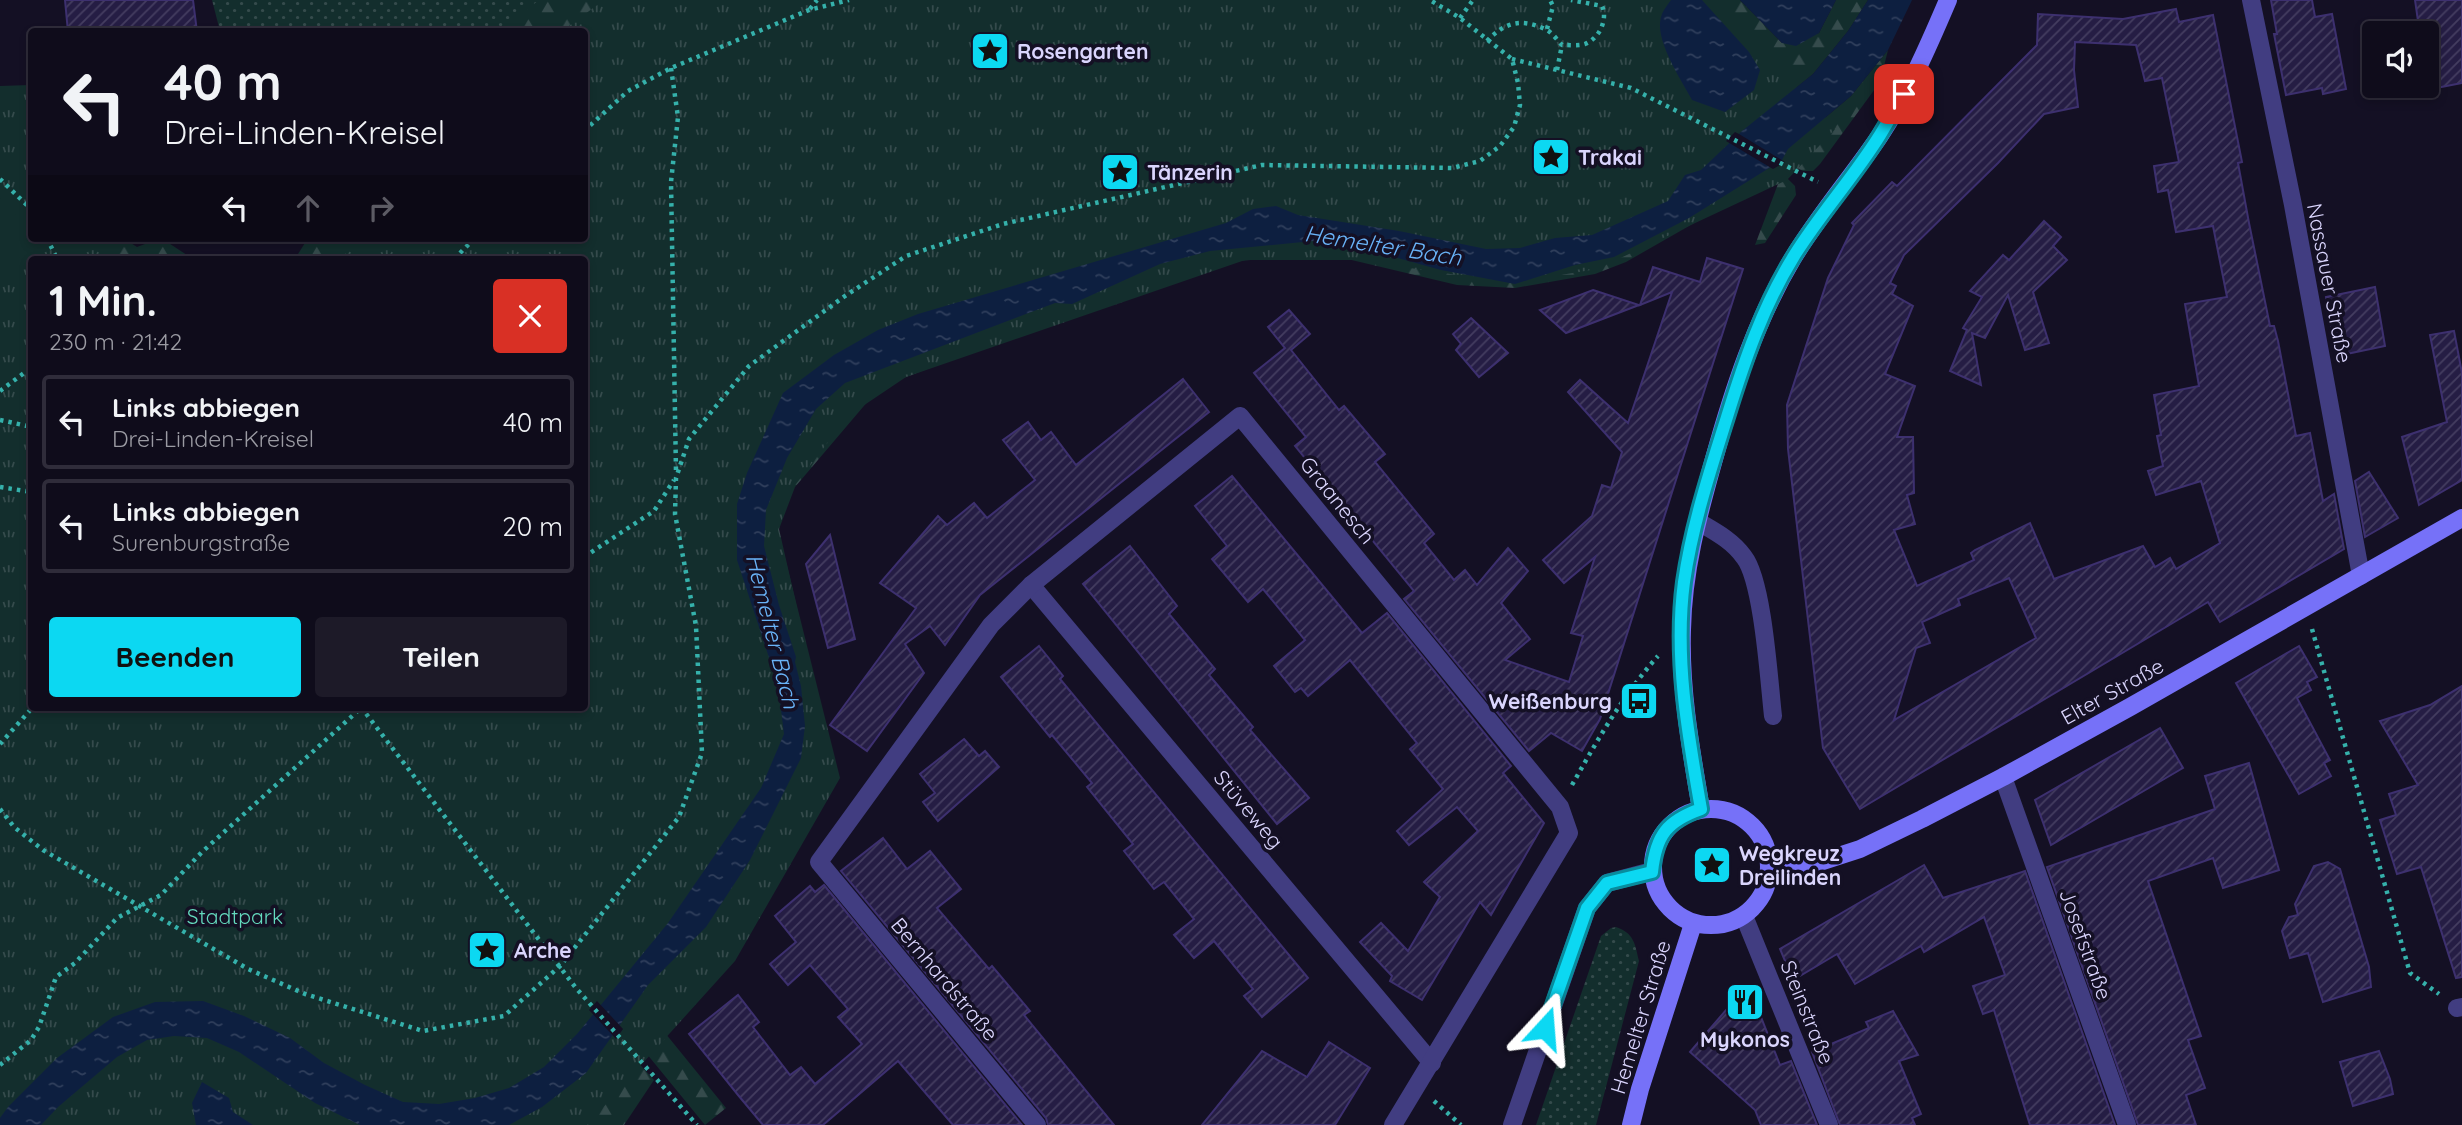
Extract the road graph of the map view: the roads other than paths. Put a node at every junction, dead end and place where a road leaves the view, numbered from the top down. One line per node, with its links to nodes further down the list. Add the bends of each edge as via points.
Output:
1 (1948, 0): 4 (main road, via 1880,136 1793,258 1763,315 1742,368)
2 (2251, 0): 5 (street, Nassauer Straße)
3 (2462, 518): 5 (main road, Elter Straße)
4 (1697, 521): 7 (street, via 1727,539 1746,558 1756,583); 9 (main road, via 1684,583 1682,630 1685,702)
5 (2361, 576): 8 (main road, Elter Straße)
6 (1031, 585): 10 (street, Graanesch, via 991,625); 15 (street, Stüveweg); 15 (street, Graanesch, via 1240,416 1560,807 1569,833)
7 (1773, 716)
8 (2003, 777): 11 (main road, Elter Straße, via 1860,849 1820,862); 21 (street, Josefstraße)
9 (1701, 809): 11 (main road, via 1727,810 1750,823 1765,844); 12 (main road, via 1681,816 1664,831 1654,850)
10 (819, 862): 16 (street, Bernhardstraße)
11 (1770, 870): 13 (main road, via 1757,903)
12 (1652, 872): 14 (main road, via 1658,894 1673,912); 18 (street, via 1607,883 1587,908)
13 (1744, 916): 14 (main road, via 1711,926); 20 (street, Steinstraße)
14 (1693, 923): 19 (main road, Hemelter Straße)
15 (1432, 1063): 17 (street)
16 (1037, 1125)
17 (1393, 1125)
18 (1512, 1125)
19 (1631, 1125)
20 (1829, 1125)
21 (2127, 1125)

